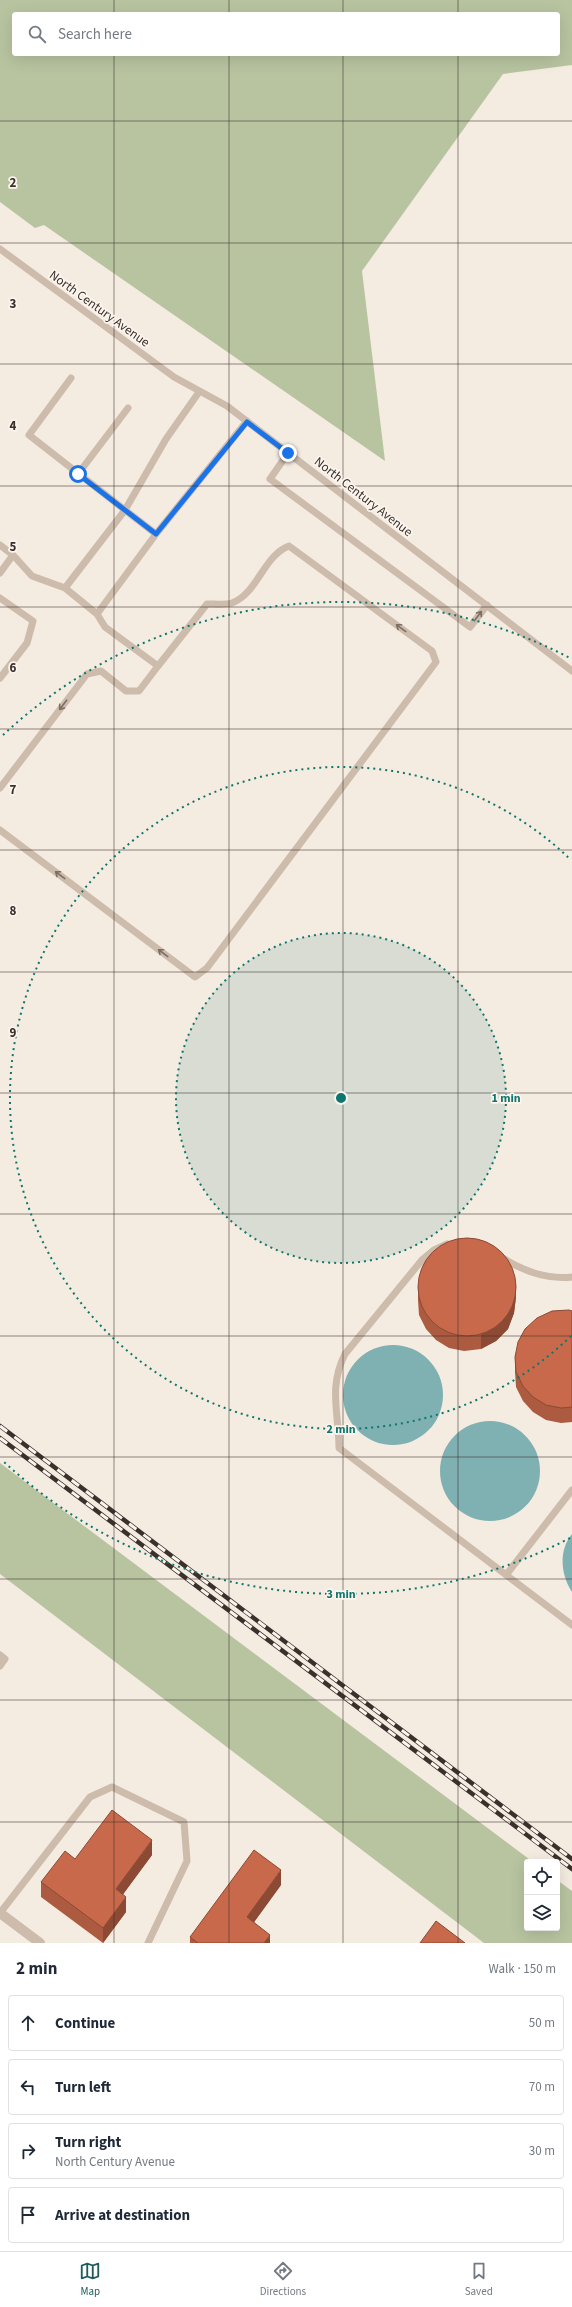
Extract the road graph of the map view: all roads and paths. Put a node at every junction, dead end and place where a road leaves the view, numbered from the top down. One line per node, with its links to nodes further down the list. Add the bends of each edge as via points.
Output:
1 (0, 249): 3 (lane, North Century Avenue, via 174,377)
2 (71, 378): 7 (lane, via 29,435)
3 (199, 392): 5 (lane, North Century Avenue, via 227,406); 8 (lane, via 166,439)
4 (128, 408): 7 (lane)
5 (247, 422): 6 (lane, North Century Avenue); 9 (lane)
6 (288, 453): 15 (lane, North Century Avenue); 15 (lane, one-way to 15, via 270,479 470,627)
7 (78, 474): 8 (lane)
8 (125, 510): 9 (lane); 13 (lane)
9 (156, 534): 16 (lane)
10 (0, 545): 11 (lane)
11 (13, 555): 12 (lane); 13 (lane, via 32,576)
12 (0, 573)
13 (65, 588): 16 (lane)
14 (0, 598): 19 (lane, via 33,621 27,643)
15 (487, 605): 18 (lane, North Century Avenue)
16 (97, 614): 17 (lane, via 106,627)
17 (158, 666): 20 (lane, one-way to 20, via 139,691 126,691 101,671 87,674); 21 (lane, via 207,604 231,603 243,598 278,550 289,546 432,651 436,662 207,968 194,977)
18 (572, 671)
19 (0, 678)
20 (0, 788)
21 (0, 830)
22 (458, 1242): 26 (lane, via 438,1247 422,1260 345,1354 338,1369 334,1390 339,1448)
23 (495, 1253): 24 (lane, via 518,1267 542,1276 557,1279)
24 (572, 1277)
25 (572, 1490): 26 (lane)
26 (506, 1575): 27 (lane)
27 (572, 1625)
28 (0, 1656): 29 (lane, via 5,1659)
29 (0, 1666)
30 (0, 1913): 31 (street); 32 (lane, via 90,1797 112,1787 184,1822 187,1862)
31 (40, 1943)
32 (148, 1943)

